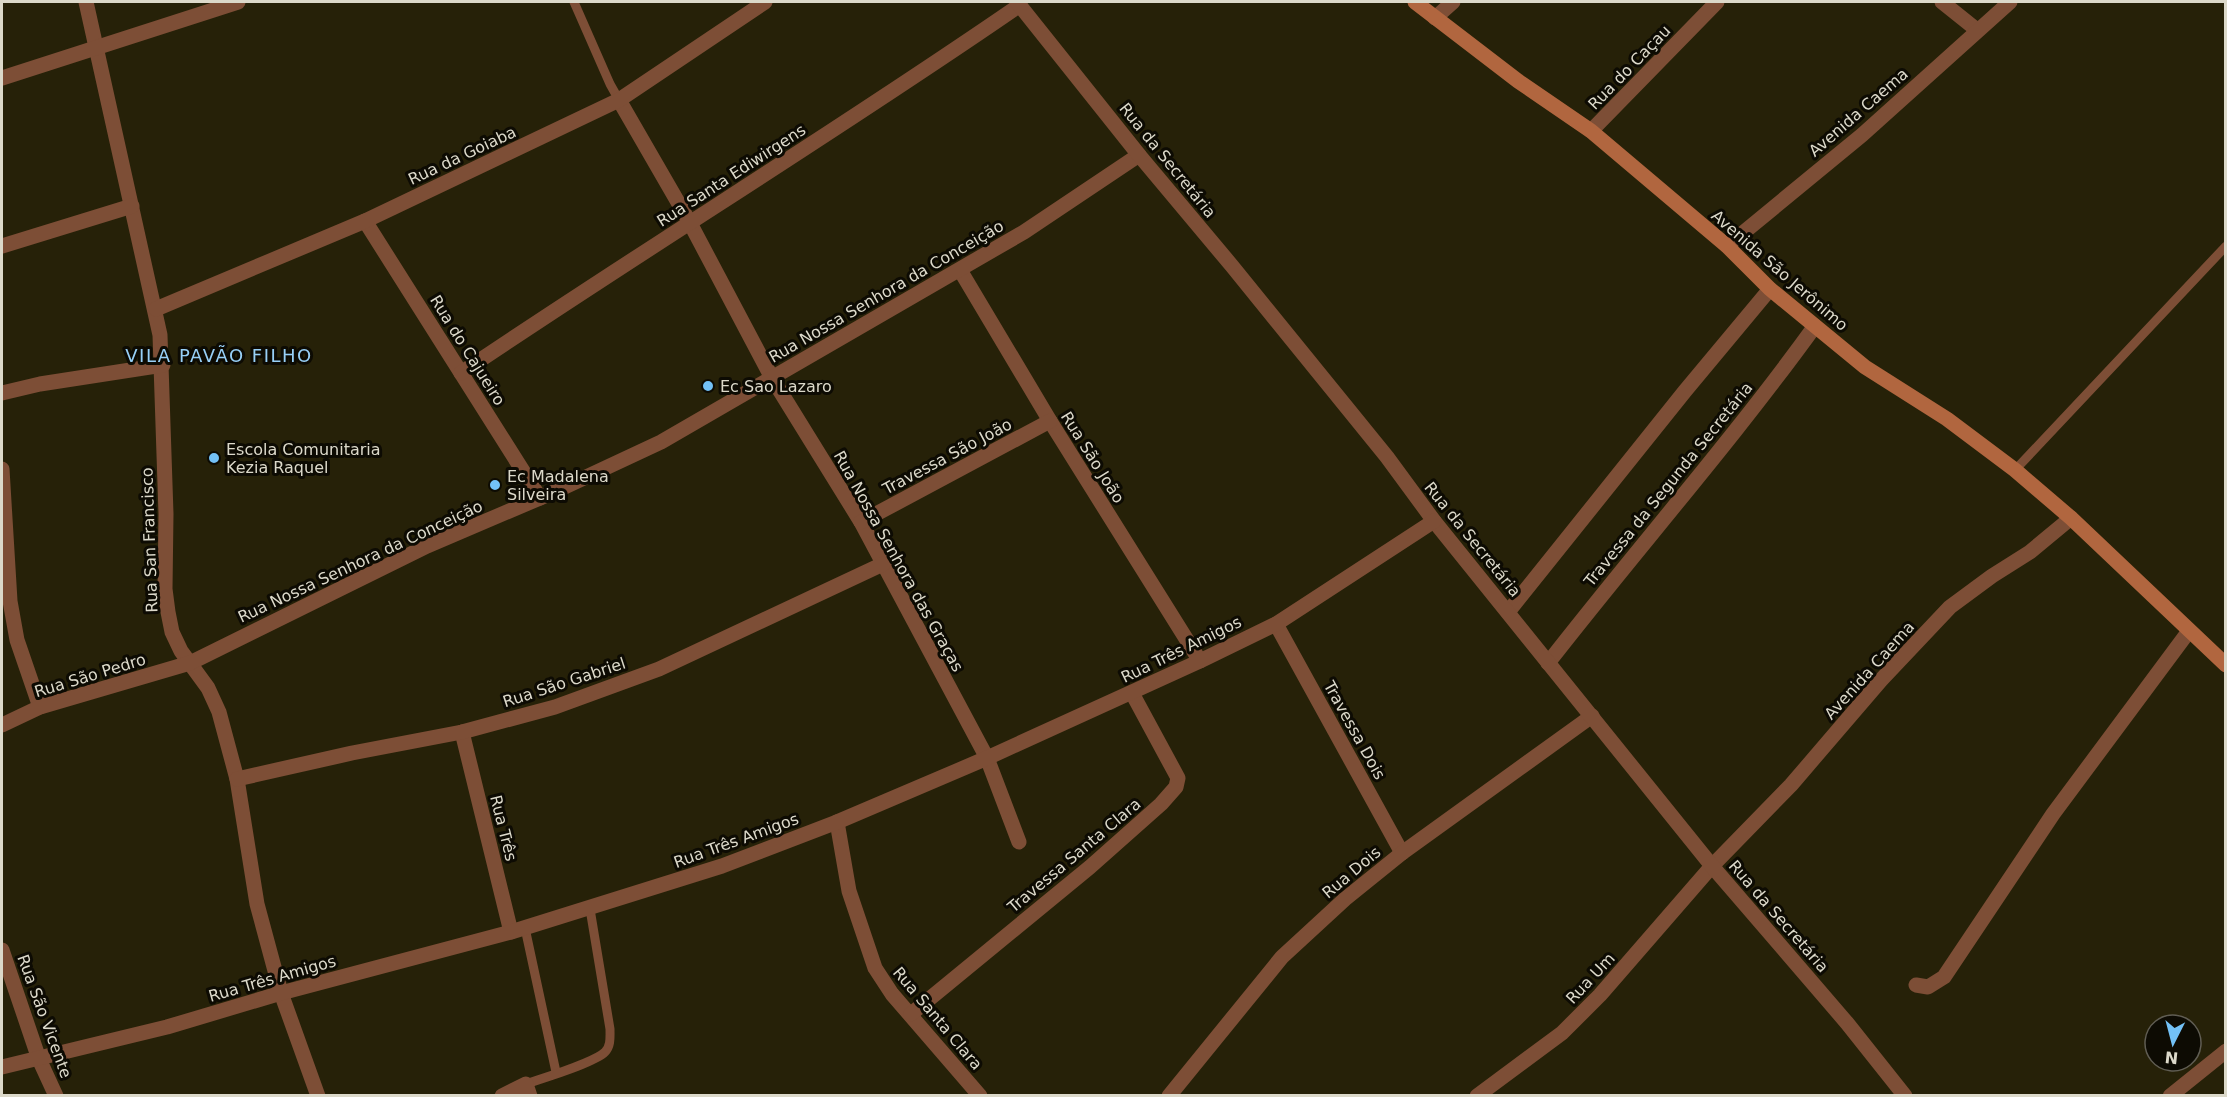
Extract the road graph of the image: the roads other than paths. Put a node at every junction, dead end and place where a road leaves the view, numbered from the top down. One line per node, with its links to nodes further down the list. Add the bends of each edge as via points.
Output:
1 (87, 2): 13 (street, Rua San Francisco)
2 (238, 2): 13 (street)
3 (573, 2): 15 (lane)
4 (765, 2): 15 (street, Rua da Goiaba)
5 (1415, 2): 11 (main road, Avenida São Jerônimo)
6 (1453, 2): 11 (street)
7 (1717, 2): 16 (street, Rua do Caçau)
8 (1942, 2): 12 (street)
9 (2010, 2): 12 (street, Avenida Caema)
10 (1018, 3): 17 (street, Rua da Secretária); 20 (street, Rua Santa Ediwirgens, via 927,69)
11 (1435, 18): 16 (main road, Avenida São Jerônimo)
12 (1977, 30): 22 (street, Avenida Caema, via 1862,135)
13 (96, 48): 14 (street); 18 (street, Rua San Francisco)
14 (2, 78)
15 (619, 100): 19 (street, Rua da Goiaba); 20 (street, Rua Nossa Senhora das Graças)
16 (1591, 131): 22 (main road, Avenida São Jerônimo)
17 (1139, 155): 24 (street, Rua Nossa Senhora da Conceição); 37 (street, Rua da Secretária, via 1380,448)
18 (132, 206): 21 (street); 26 (street, Rua San Francisco)
19 (365, 221): 26 (street, Rua da Goiaba); 29 (street, Rua do Cajueiro)
20 (690, 223): 29 (street, Rua Santa Ediwirgens); 30 (street, Rua Nossa Senhora das Graças)
21 (2, 246)
22 (1727, 246): 25 (main road, Avenida São Jerônimo)
23 (2226, 246): 34 (lane)
24 (960, 270): 30 (street, Rua Nossa Senhora da Conceição); 32 (street, Rua São João)
25 (1770, 289): 27 (main road, Avenida São Jerônimo); 40 (street)
26 (156, 309): 28 (street, Rua San Francisco)
27 (1815, 326): 34 (main road, Avenida São Jerônimo, via 1866,367 1947,419); 45 (street, Travessa da Segunda Secretária, via 1725,445)
28 (163, 365): 31 (street); 44 (street, Rua San Francisco, via 165,589 172,632)
29 (461, 373): 35 (street, Rua do Cajueiro)
30 (772, 378): 35 (street, Rua Nossa Senhora da Conceição, via 661,442); 38 (street, Rua Nossa Senhora das Graças)
31 (2, 393)
32 (1050, 422): 38 (street, Travessa São João); 43 (street, Rua São João)
33 (2, 469): 48 (street, via 10,601 17,640)
34 (2015, 470): 36 (main road, Avenida São Jerônimo)
35 (540, 498): 44 (street, Rua Nossa Senhora da Conceição, via 418,550)
36 (2071, 518): 42 (main road, Avenida São Jerônimo); 57 (street, Avenida Caema, via 1950,608 1881,680 1791,785)
37 (1434, 521): 40 (street, Rua da Secretária); 41 (street, Rua Três Amigos)
38 (861, 522): 39 (street, Rua Nossa Senhora das Graças)
39 (883, 564): 51 (street, Rua São Gabriel, via 659,669 555,707); 52 (street, Rua Nossa Senhora das Graças)
40 (1508, 612): 45 (street, Rua da Secretária)
41 (1276, 624): 43 (street, Rua Três Amigos); 56 (street, Travessa Dois)
42 (2189, 631): 46 (main road, Avenida São Jerônimo); 61 (street, via 2053,814 1944,977 1928,987)
43 (1200, 661): 47 (street, Rua Três Amigos)
44 (190, 663): 48 (street, Rua São Pedro); 53 (street, Rua San Francisco, via 219,712)
45 (1548, 663): 49 (street, Rua da Secretária)
46 (2226, 665)
47 (1132, 693): 52 (street, Rua Três Amigos); 63 (street, Travessa Santa Clara, via 1178,777 1176,788 1090,867)
48 (40, 707): 50 (street, Rua São Pedro)
49 (1592, 716): 56 (street, Rua Dois); 57 (street, Rua da Secretária)
50 (2, 725)
51 (462, 732): 53 (street, Rua São Gabriel); 59 (street, Rua Três)
52 (987, 758): 54 (street, Rua Três Amigos); 55 (street, Rua Nossa Senhora das Graças)
53 (237, 779): 62 (street, Rua San Francisco, via 256,904)
54 (837, 822): 58 (street, Rua Três Amigos, via 722,866); 63 (street, Rua Santa Clara, via 849,891 875,968)
55 (1019, 842)
56 (1402, 853): 73 (street, Rua Dois, via 1282,957)
57 (1712, 866): 74 (street, Rua Um, via 1562,1033); 75 (street, Rua da Secretária)
58 (590, 909): 59 (street, Rua Três Amigos); 67 (lane, via 610,1029 609,1045 604,1053)
59 (518, 930): 62 (street, Rua Três Amigos); 67 (lane)
60 (2, 950): 65 (street, Rua São Vicente)
61 (1916, 985)
62 (281, 993): 65 (street, Rua Três Amigos, via 167,1028); 70 (street, Rua San Francisco)
63 (911, 1014): 72 (street, Rua Santa Clara)
64 (2226, 1051): 76 (street)
65 (39, 1059): 66 (street, Rua Três Amigos); 69 (street, Rua São Vicente)
66 (2, 1067)
67 (556, 1072): 68 (lane)
68 (528, 1090): 71 (street)
69 (56, 1095)
70 (318, 1095)
71 (501, 1095)
72 (980, 1095)
73 (1169, 1095)
74 (1478, 1095)
75 (1905, 1095)
76 (2170, 1095)

